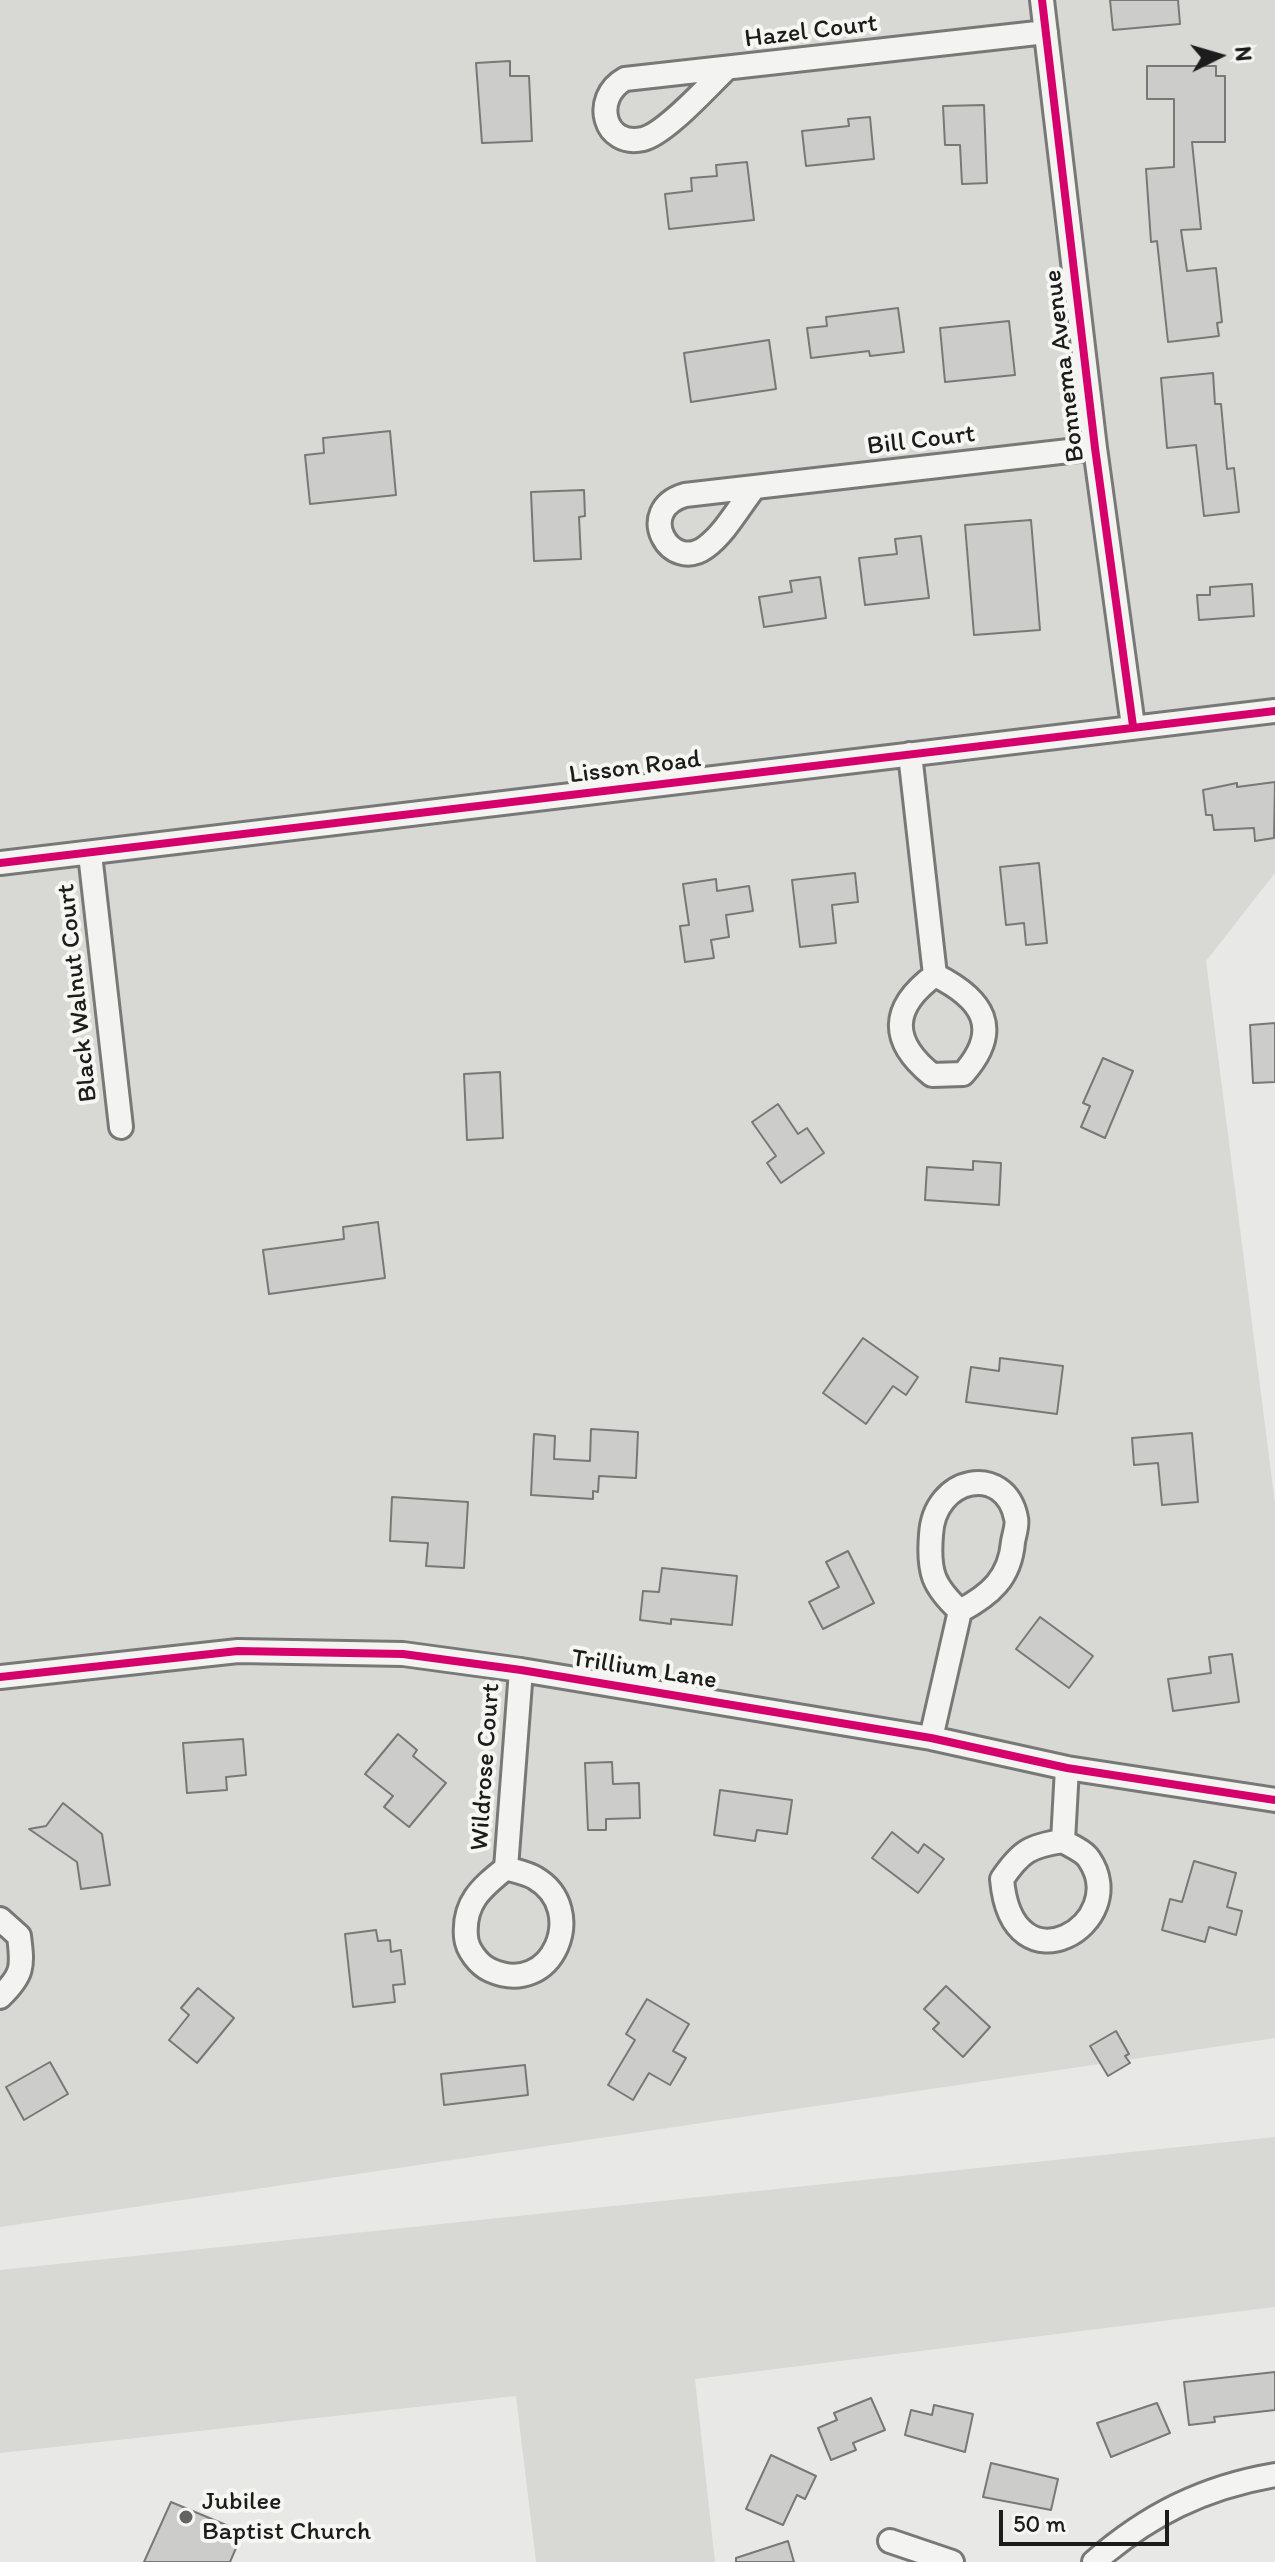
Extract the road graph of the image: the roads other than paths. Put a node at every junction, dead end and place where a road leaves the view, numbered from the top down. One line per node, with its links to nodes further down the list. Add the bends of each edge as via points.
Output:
1 (1042, 0): 2 (street, Bonnema Avenue)
2 (1046, 32): 3 (street, Hazel Court); 4 (street, Bonnema Avenue)
3 (725, 70): 3 (street, Hazel Court, via 625,79 605,101 607,122 631,140 651,136)
4 (1095, 448): 5 (street, Bill Court); 7 (street, Bonnema Avenue)
5 (754, 488)
6 (1275, 711): 7 (street, Lisson Road)
7 (1133, 726): 8 (street, Lisson Road)
8 (910, 754): 9 (street, Lisson Road); 11 (street)
9 (90, 854): 10 (street, Lisson Road); 12 (street, Black Walnut Court)
10 (0, 863)
11 (935, 975): 11 (street, via 962,989 986,1028 980,1055 963,1074 932,1075 900,1040 902,1015 913,991)
12 (121, 1127)
13 (960, 1611): 13 (street, via 938,1590 929,1560 932,1520 946,1493 967,1482 993,1486 1016,1518 1011,1561 987,1596); 16 (street)
14 (521, 1670): 15 (street, Trillium Lane, via 403,1654 238,1651); 16 (street, Trillium Lane); 20 (street, Wildrose Court)
15 (0, 1677)
16 (931, 1738): 17 (street, Trillium Lane)
17 (1067, 1768): 18 (street, Trillium Lane); 19 (street)
18 (1275, 1800)
19 (1063, 1841): 19 (street, via 1088,1858 1098,1885 1095,1908 1085,1927 1036,1941 1018,1929 1004,1907 1002,1879 1016,1858 1036,1845)
20 (506, 1868): 20 (street, Wildrose Court, via 536,1878 554,1896 563,1921 557,1950 539,1969 519,1978 483,1967 467,1945 465,1921 473,1896)
21 (0, 1919): 22 (street, via 19,1936 23,1965)
22 (0, 1997)
23 (1275, 2475): 26 (street, via 1240,2481 1174,2505)
24 (890, 2541): 25 (street)
25 (952, 2562)
26 (1094, 2562)

